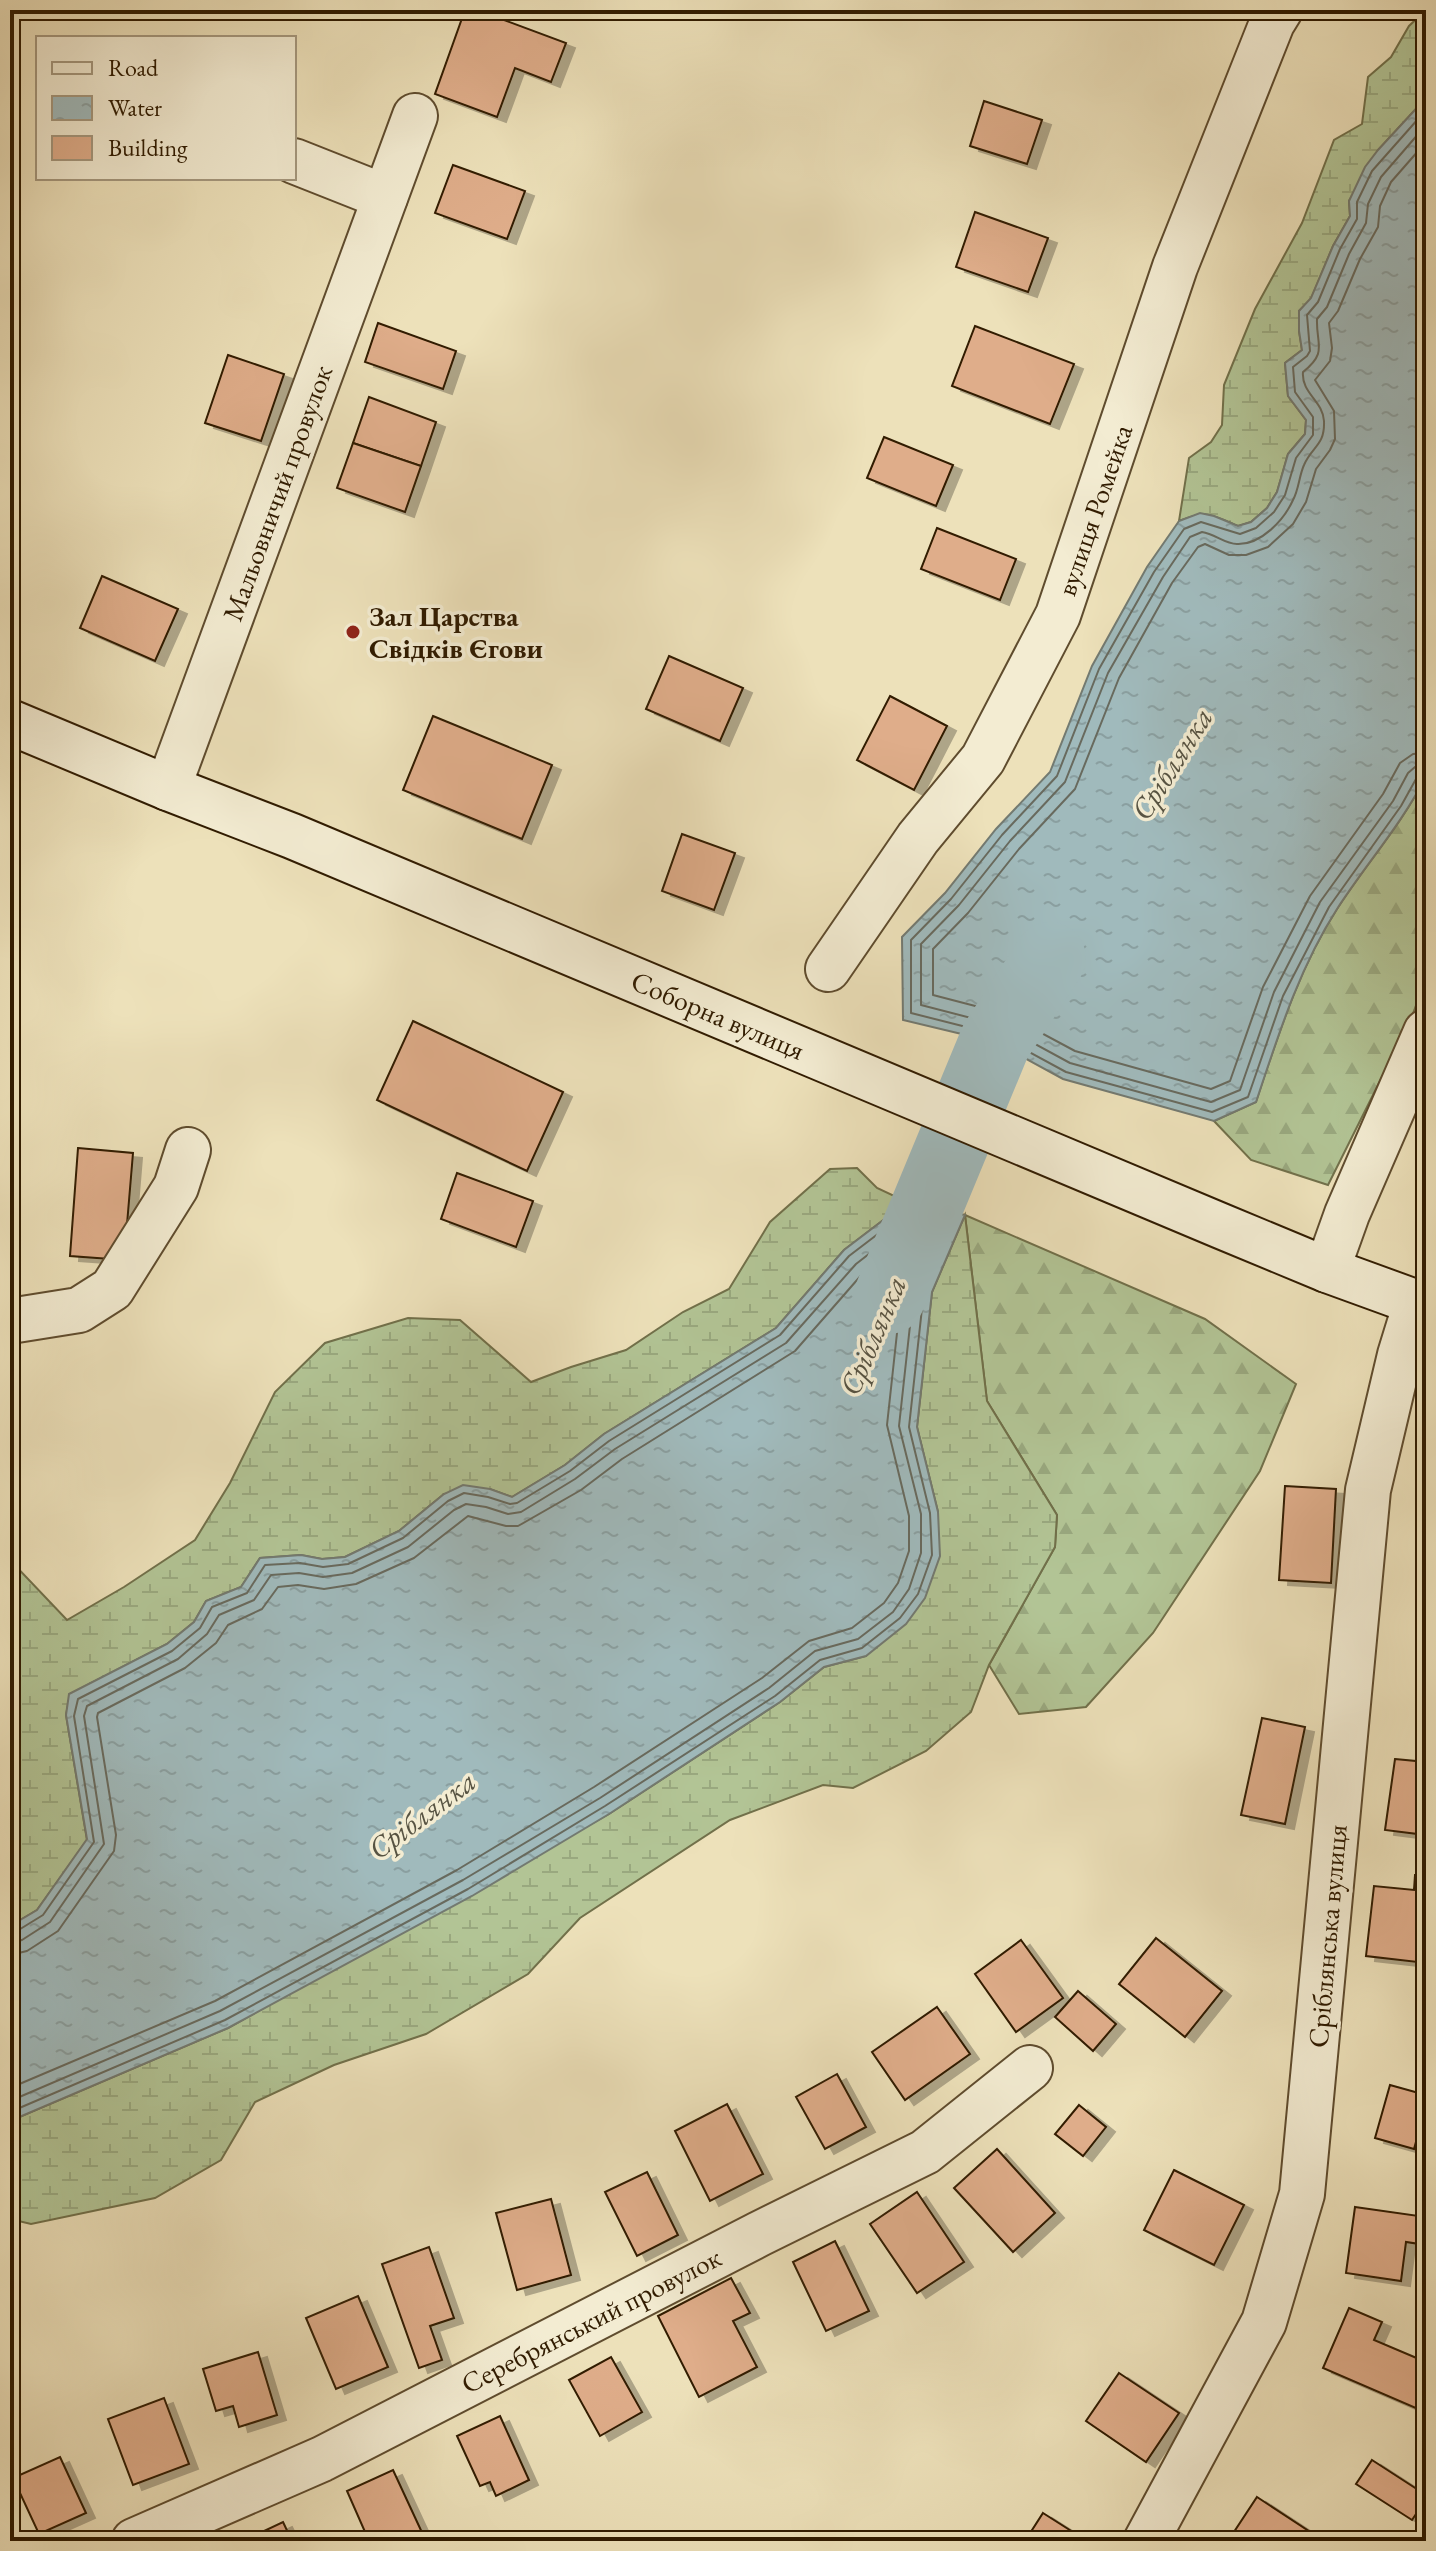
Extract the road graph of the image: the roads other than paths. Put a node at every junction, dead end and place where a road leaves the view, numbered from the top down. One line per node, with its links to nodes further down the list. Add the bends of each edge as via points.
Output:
1 (1280, 10): 7 (street, вулиця Ромейка, via 1175,267 1058,615 983,759 918,838)
2 (415, 116): 4 (street, Мальовничий провулок)
3 (296, 162): 4 (street)
4 (385, 197): 6 (street, Мальовничий провулок)
5 (10, 722): 6 (street, Соборна вулиця)
6 (168, 788): 10 (street, Соборна вулиця)
7 (828, 969)
8 (1426, 1032): 10 (street)
9 (188, 1150): 12 (street, via 176,1187 112,1289 79,1310)
10 (1327, 1270): 11 (street, Соборна вулиця)
11 (1421, 1305): 15 (street, Сріблянська вулиця, via 1400,1355 1368,1490 1302,2194 1264,2322)
12 (10, 1321)
13 (1030, 2068): 14 (street, Серебрянський провулок, via 925,2152 322,2459)
14 (134, 2541)
15 (1146, 2541)

